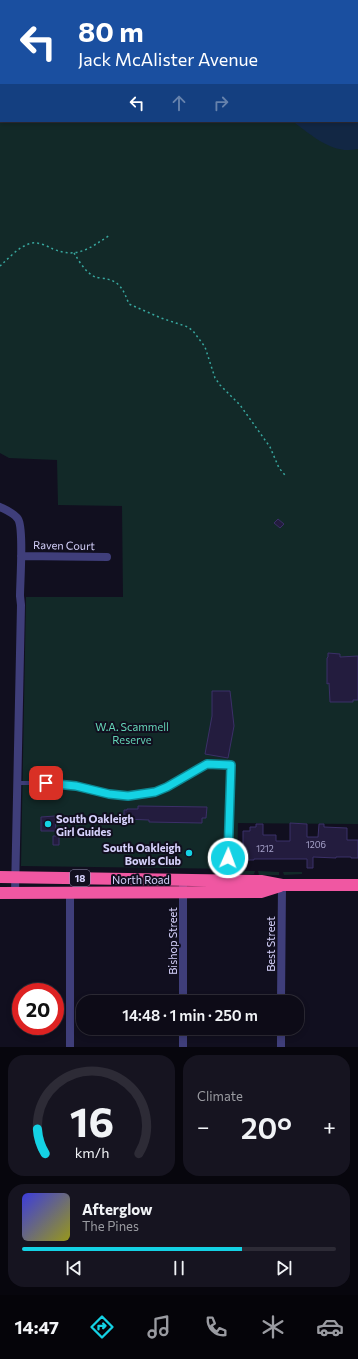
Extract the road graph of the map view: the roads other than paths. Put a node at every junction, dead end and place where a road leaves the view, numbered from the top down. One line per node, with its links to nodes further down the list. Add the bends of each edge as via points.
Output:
1 (0, 507): 2 (street, via 18,519 21,530)
2 (21, 556): 3 (street, Raven Court); 4 (street)
3 (107, 557)
4 (18, 783): 6 (street); 7 (lane, via 69,785 128,796 155,792 207,764 231,765)
5 (0, 877): 6 (highway, North Road / 18)
6 (15, 877): 9 (highway, North Road / 18); 12 (street)
7 (229, 881): 9 (highway, North Road / 18); 10 (highway, North Road / 18, via 261,881)
8 (358, 885): 10 (highway, North Road / 18)
9 (183, 886): 10 (highway, North Road / 18, via 261,892); 13 (highway, North Road / 18); 14 (street, Bishop Street)
10 (282, 886): 15 (street, Best Street)
11 (0, 893): 12 (highway, North Road / 18)
12 (14, 893): 13 (highway, North Road / 18)
13 (70, 893): 18 (street)
14 (183, 995)
15 (281, 995)
16 (183, 1035): 19 (street)
17 (281, 1035): 20 (street)
18 (70, 1047)
19 (183, 1047)
20 (281, 1047)

